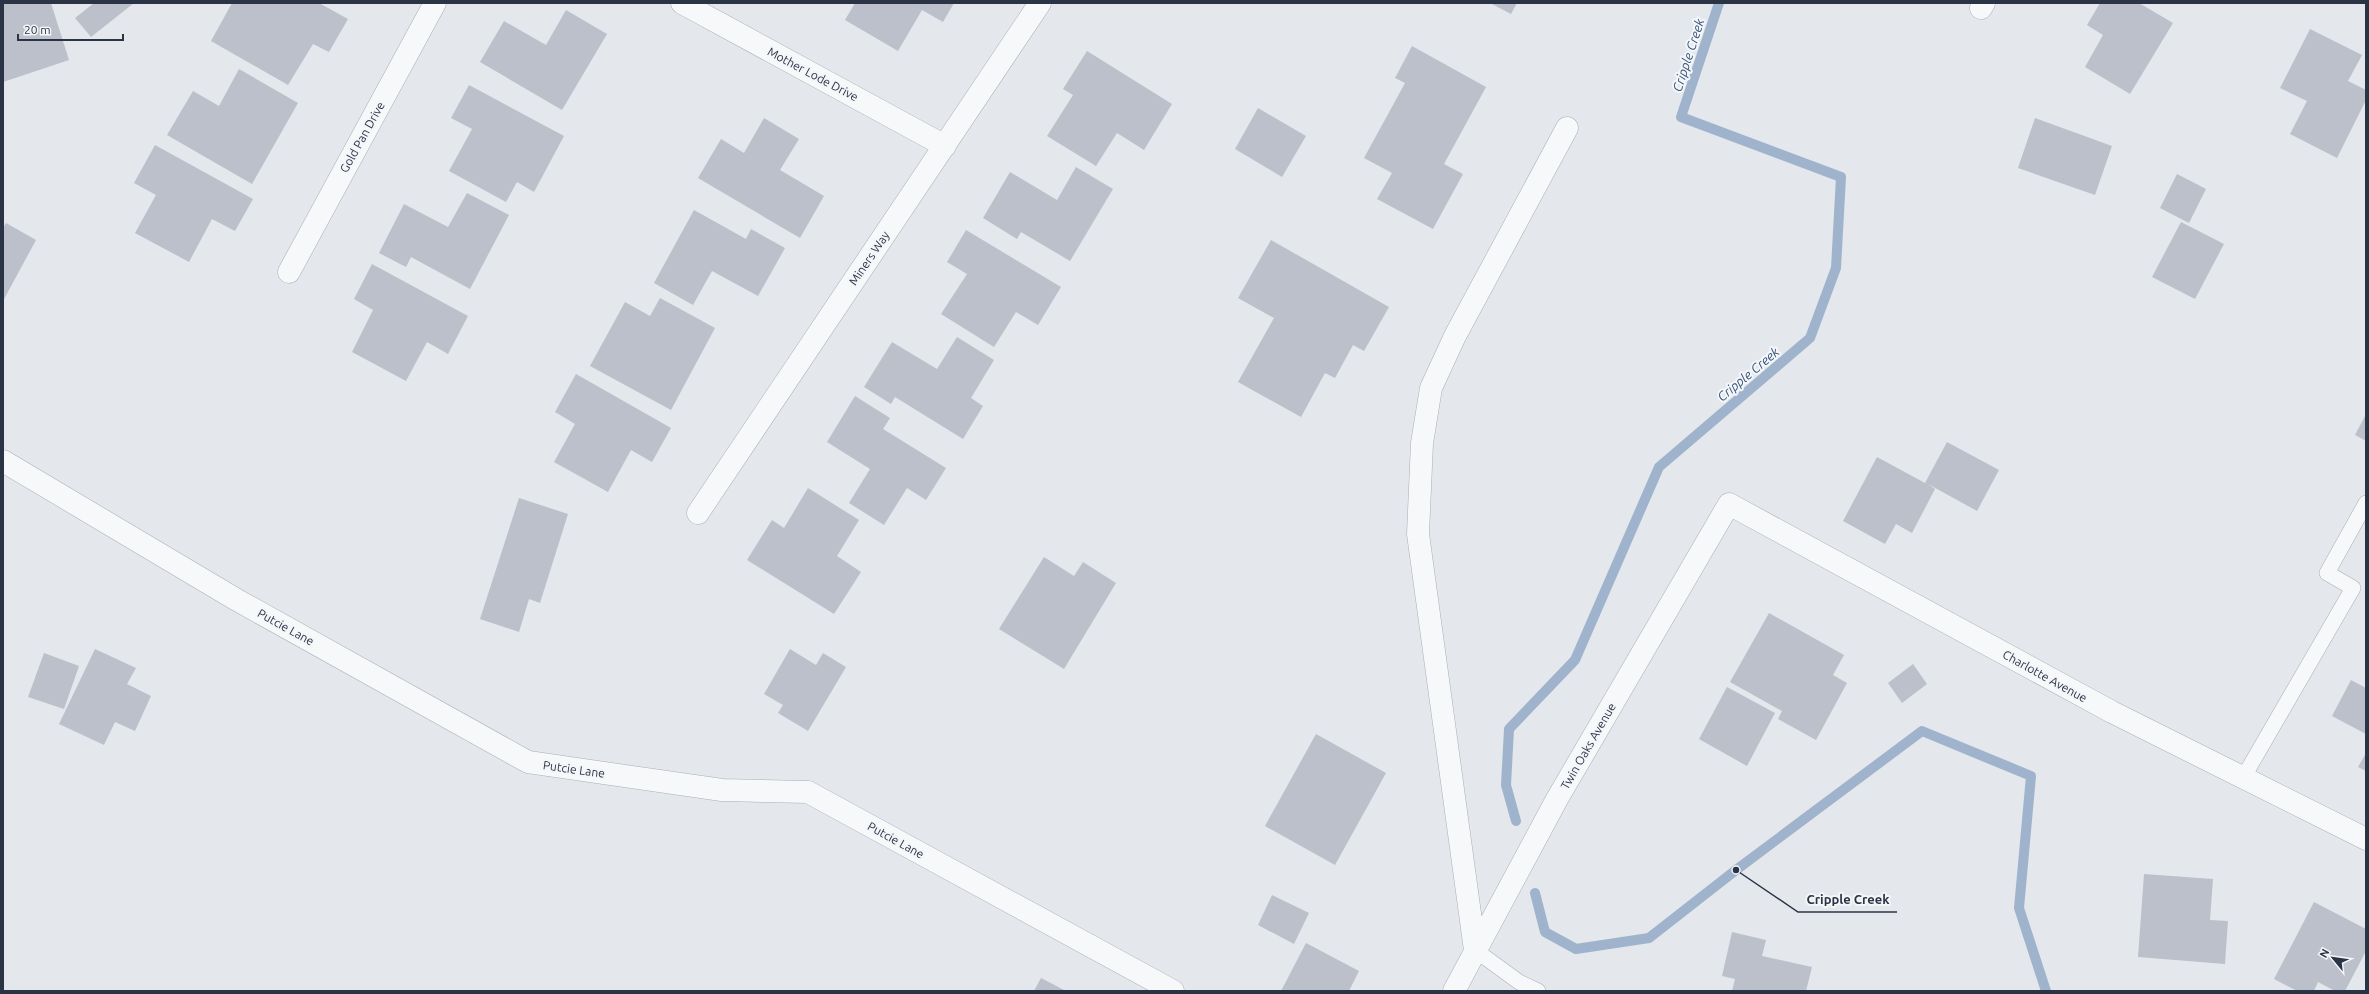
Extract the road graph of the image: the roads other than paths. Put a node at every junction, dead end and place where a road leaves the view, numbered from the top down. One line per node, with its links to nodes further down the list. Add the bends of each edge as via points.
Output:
1 (435, 3): 6 (street, Gold Pan Drive)
2 (682, 3): 5 (street, Mother Lode Drive)
3 (1040, 3): 5 (street, Miners Way)
4 (1567, 128): 13 (street, via 1454,336 1432,388 1422,443 1418,534)
5 (945, 146): 10 (street, Miners Way)
6 (289, 272)
7 (3, 461): 14 (street, Putcie Lane, via 237,600 528,762 722,790 808,792)
8 (2366, 503): 11 (lane, via 2326,573 2353,588)
9 (1729, 504): 11 (street, Charlotte Avenue, via 2112,712); 13 (street, Twin Oaks Avenue, via 1557,799)
10 (698, 513)
11 (2243, 778): 12 (street, Charlotte Avenue)
12 (2366, 840)
13 (1475, 950): 15 (street, Twin Oaks Avenue); 16 (lane, via 1519,982)
14 (1173, 991)
15 (1454, 991)
16 (1538, 991)

